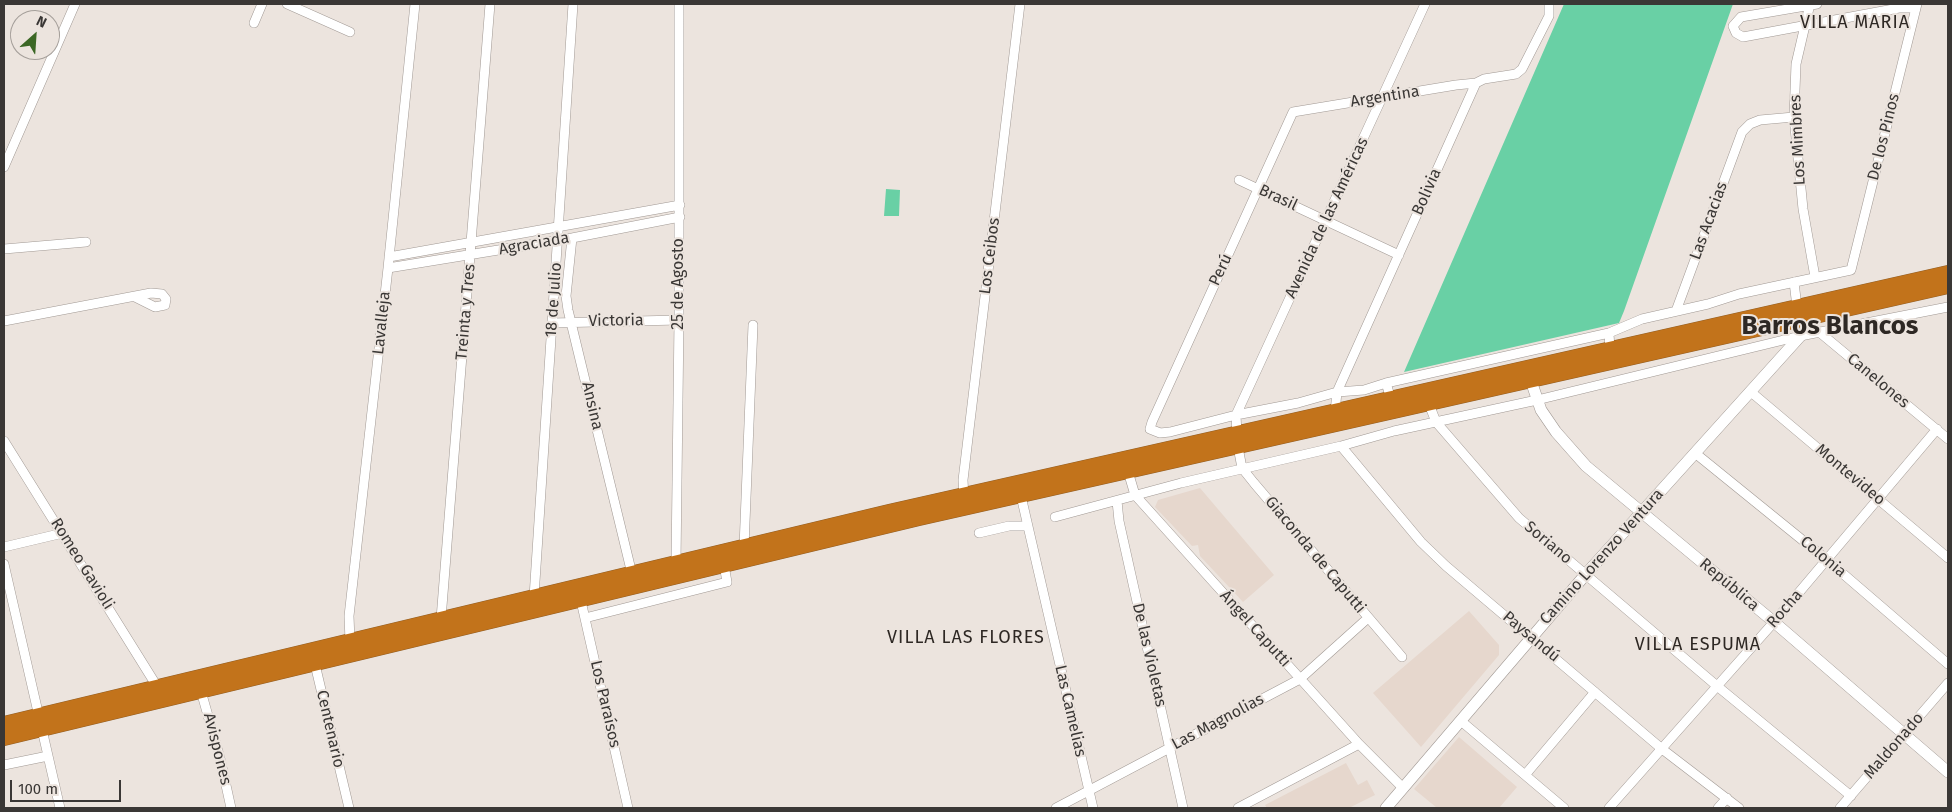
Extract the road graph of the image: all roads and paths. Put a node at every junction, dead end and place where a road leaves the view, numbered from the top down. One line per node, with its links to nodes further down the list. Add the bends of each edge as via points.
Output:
1 (75, 4): 20 (street)
2 (262, 4): 13 (street)
3 (287, 4): 15 (street)
4 (415, 4): 34 (street, Lavalleja)
5 (490, 4): 30 (street, Treinta y Tres)
6 (573, 4): 26 (street, 18 de Julio)
7 (679, 4): 23 (street, 25 de Agosto)
8 (1020, 4): 79 (street, Los Ceibos, via 963,480)
9 (1425, 4): 17 (street, Avenida de las Américas)
10 (1548, 4): 16 (street, via 1549,16 1522,69 1516,74)
11 (1812, 4): 14 (street, Los Mimbres); 14 (street, via 1742,17 1733,26 1743,37)
12 (1916, 6): 14 (street); 37 (street, De los Pinos, via 1850,270)
13 (254, 23)
14 (1804, 24): 19 (street, Los Mimbres, via 1796,64)
15 (350, 32)
16 (1476, 83): 17 (street, Argentina); 33 (street, Bolivia)
17 (1383, 97): 18 (street, Argentina); 25 (street, Avenida de las Américas)
18 (1293, 112): 22 (street, Perú)
19 (1794, 117): 37 (street, Los Mimbres, via 1803,209); 42 (street, Las Acacias, via 1760,120 1742,132)
20 (4, 167)
21 (1239, 180): 22 (street, Brasil)
22 (1259, 188): 25 (street, Brasil); 65 (street, Perú, via 1150,429 1170,432)
23 (680, 206): 24 (street, 25 de Agosto); 26 (street, Agraciada)
24 (680, 217): 27 (street, Agraciada); 44 (street, 25 de Agosto)
25 (1326, 220): 33 (street, Brasil); 65 (street, Avenida de las Américas)
26 (559, 228): 28 (street, 18 de Julio); 30 (street, Agraciada)
27 (572, 238): 28 (street, Agraciada); 46 (street, Ansina, via 566,296)
28 (558, 240): 32 (street, Agraciada); 47 (street, 18 de Julio)
29 (86, 242): 31 (street)
30 (471, 243): 32 (street, Treinta y Tres); 34 (street, Agraciada)
31 (4, 249)
32 (470, 255): 35 (street, Agraciada); 98 (street, Treinta y Tres)
33 (1399, 255): 59 (street, Bolivia)
34 (389, 257): 35 (street, Lavalleja)
35 (388, 268): 101 (street, Lavalleja, via 349,616)
36 (1948, 273): 43 (highway)
37 (1816, 277): 38 (street)
38 (1794, 282): 42 (street); 43 (street)
39 (1948, 286): 43 (highway)
40 (134, 297): 45 (street)
41 (1948, 307): 49 (street)
42 (1676, 310): 50 (street, via 1642,318)
43 (1807, 313): 49 (street, Canelones); 51 (highway); 52 (street, Camino Lorenzo Ventura); 54 (highway)
44 (679, 320): 46 (street, Victoria); 89 (street, 25 de Agosto)
45 (4, 321)
46 (572, 322): 47 (street, Victoria); 92 (street, Ansina)
47 (552, 323): 94 (street, 18 de Julio)
48 (753, 325): 86 (street)
49 (1820, 332): 52 (street); 67 (street, Canelones)
50 (1609, 333): 54 (street); 58 (street)
51 (1744, 333): 53 (highway); 55 (street)
52 (1800, 336): 55 (street); 60 (street, Camino Lorenzo Ventura)
53 (1688, 346): 56 (street); 57 (highway)
54 (1610, 349): 61 (highway)
55 (1747, 349): 56 (street)
56 (1692, 362): 62 (street)
57 (1531, 381): 62 (street, República); 63 (highway)
58 (1386, 383): 59 (street, via 1364,390); 61 (street)
59 (1337, 392): 64 (street, Bolivia); 65 (street)
60 (1751, 392): 72 (street, Camino Lorenzo Ventura); 77 (street, Montevideo)
61 (1391, 399): 64 (highway)
62 (1537, 400): 66 (street); 80 (street, República, via 1556,432 1586,466)
63 (1429, 404): 66 (street, Soriano); 69 (highway)
64 (1335, 412): 69 (highway)
65 (1236, 415): 69 (street, Avenida de las Américas)
66 (1436, 422): 71 (street); 93 (street, Soriano, via 1519,518)
67 (1937, 429): 68 (street, Canelones); 77 (street, Rocha)
68 (1948, 439)
69 (1238, 440): 73 (highway); 74 (street, Giaconda de Caputti)
70 (4, 441): 83 (street, Romeo Gavioli)
71 (1341, 446): 74 (street); 100 (street, Paysandú, via 1433,554)
72 (1695, 453): 80 (street, Camino Lorenzo Ventura); 88 (street, Colonia)
73 (1126, 466): 75 (street, Ángel Caputti); 76 (highway); 79 (highway)
74 (1242, 468): 75 (street); 97 (street, Giaconda de Caputti)
75 (1135, 495): 78 (street); 105 (street, Ángel Caputti)
76 (1021, 496): 79 (highway); 82 (street, Las Camelias)
77 (1877, 498): 87 (street, Montevideo); 88 (street, Rocha)
78 (1117, 501): 81 (street); 117 (street, De las Violetas)
79 (964, 502): 86 (highway); 91 (highway)
80 (1642, 512): 93 (street, Camino Lorenzo Ventura); 99 (street, República)
81 (1055, 517)
82 (1028, 526): 84 (street, via 1009,526); 124 (street, Las Camelias)
83 (63, 533): 85 (street); 108 (street, Romeo Gavioli)
84 (979, 533)
85 (4, 547)
86 (744, 547): 89 (highway)
87 (1948, 558)
88 (1827, 560): 99 (street, Rocha); 104 (street, Colonia)
89 (676, 563): 92 (highway)
90 (4, 564): 112 (street)
91 (724, 565): 95 (highway); 96 (street, via 727,582)
92 (632, 574): 94 (highway)
93 (1586, 574): 100 (street, Camino Lorenzo Ventura); 107 (street, Soriano)
94 (534, 597): 98 (highway)
95 (581, 601): 96 (street, Los Paraísos); 102 (highway)
96 (585, 618): 130 (street, Los Paraísos)
97 (1368, 618): 103 (street, Giaconda de Caputti); 105 (street, Las Magnolias)
98 (441, 619): 101 (highway)
99 (1774, 622): 107 (street, Rocha); 114 (street, República)
100 (1532, 637): 110 (street, Paysandú); 111 (street, Camino Lorenzo Ventura)
101 (350, 641): 102 (highway)
102 (313, 657): 108 (highway); 109 (highway); 129 (street, Centenario)
103 (1402, 658)
104 (1948, 664)
105 (1300, 679): 116 (street, Ángel Caputti); 117 (street, Las Magnolias)
106 (1948, 683): 114 (street, Maldonado)
107 (1717, 686): 118 (street, Rocha); 125 (street, Soriano)
108 (158, 688): 112 (highway)
109 (201, 691): 112 (highway); 128 (street, Avispones)
110 (1595, 692): 118 (street, Paysandú); 122 (street)
111 (1461, 721): 122 (street); 123 (street, Camino Lorenzo Ventura)
112 (41, 722): 113 (highway); 115 (highway); 119 (street)
113 (4, 724)
114 (1904, 734): 121 (street, República); 125 (street, Maldonado)
115 (4, 738)
116 (1359, 744): 123 (street, Ángel Caputti); 134 (street)
117 (1170, 747): 124 (street, Las Magnolias); 133 (street, De las Violetas)
118 (1662, 749): 126 (street, Paysandú); 137 (street, Rocha)
119 (48, 756): 120 (street); 127 (street)
120 (4, 765)
121 (1948, 772)
122 (1525, 775): 136 (street)
123 (1403, 788): 135 (street, Camino Lorenzo Ventura)
124 (1089, 790): 131 (street, Las Magnolias); 132 (street, Las Camelias)
125 (1851, 796): 140 (street, Maldonado)
126 (1727, 798): 138 (street); 139 (street, Paysandú)
127 (60, 808)
128 (231, 808)
129 (349, 808)
130 (628, 808)
131 (1056, 808)
132 (1093, 808)
133 (1183, 808)
134 (1238, 808)
135 (1386, 808)
136 (1564, 808)
137 (1609, 808)
138 (1718, 808)
139 (1739, 808)
140 (1840, 808)

